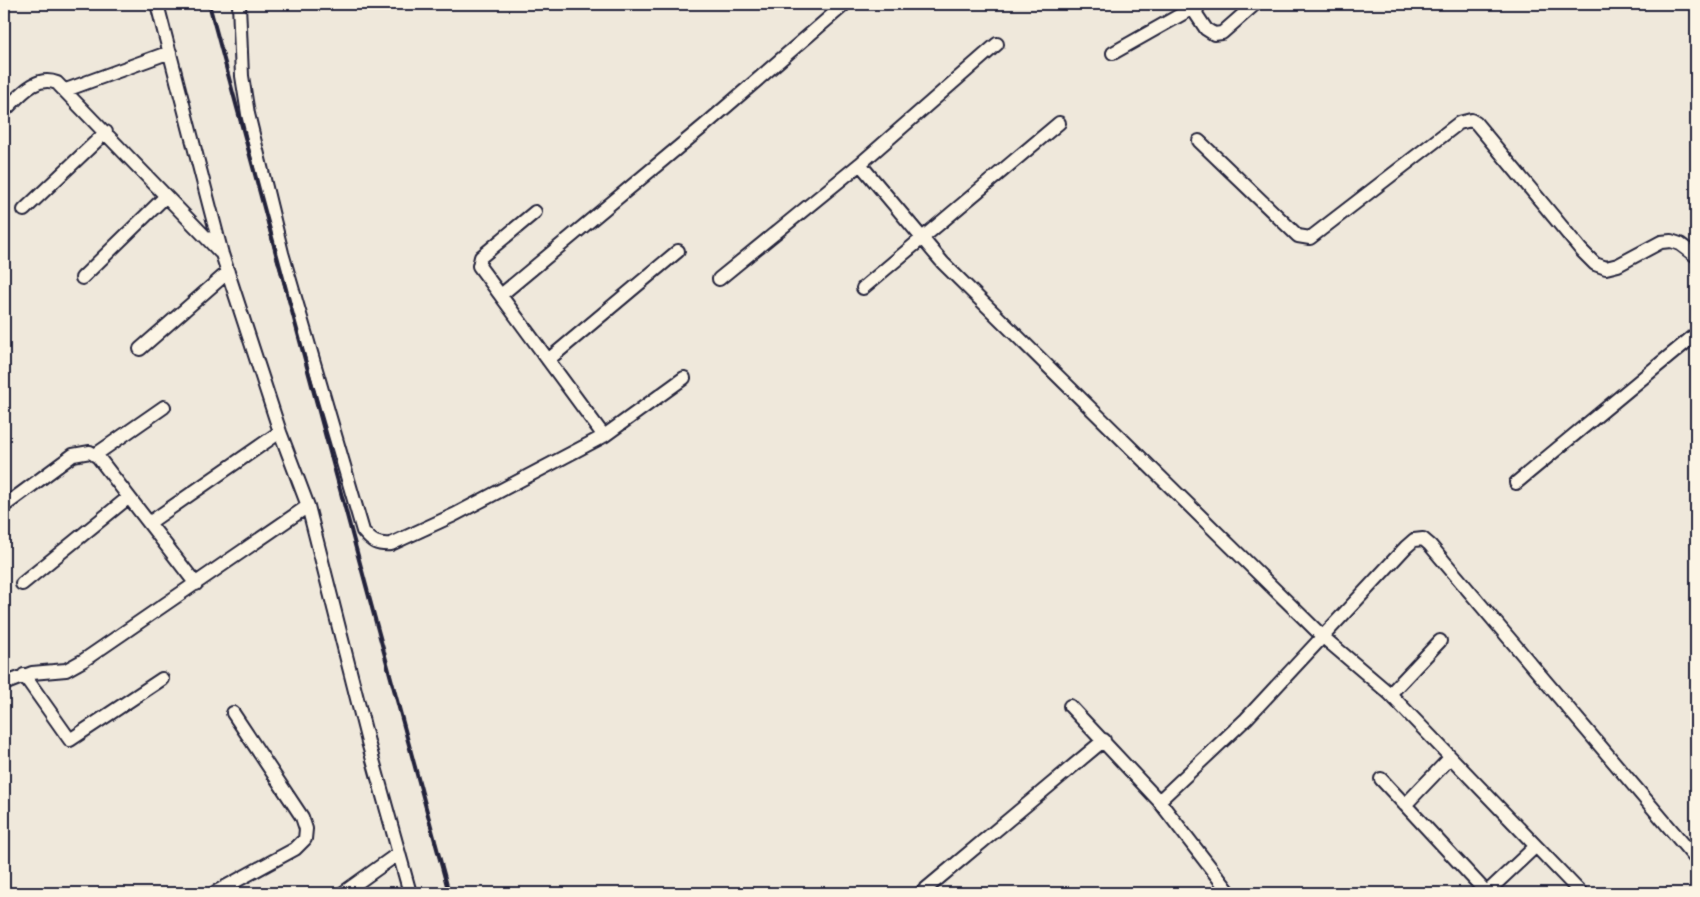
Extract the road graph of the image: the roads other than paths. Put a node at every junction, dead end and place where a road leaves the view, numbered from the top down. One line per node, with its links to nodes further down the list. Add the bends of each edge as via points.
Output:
1 (157, 4): 7 (street)
2 (239, 4): 33 (street, via 242,76 248,114 282,253 363,531 378,545 391,544 470,507)
3 (845, 4): 26 (street)
4 (1198, 4): 5 (street, via 1196,14 1206,29 1214,34 1222,33); 8 (street)
5 (1255, 4)
6 (997, 44): 14 (street)
7 (170, 52): 9 (street); 20 (street)
8 (1113, 53)
9 (66, 90): 10 (street, via 58,83 39,81); 12 (street)
10 (4, 111)
11 (1058, 123): 18 (street)
12 (106, 132): 15 (street); 16 (street)
13 (1199, 141): 21 (street, via 1298,236 1310,238 1459,123 1471,120 1595,264 1606,268 1661,242 1671,241)
14 (860, 164): 18 (street); 24 (street)
15 (166, 196): 20 (street); 23 (street)
16 (24, 210)
17 (535, 212): 26 (street, via 478,262)
18 (921, 237): 25 (street); 42 (street, via 943,263)
19 (678, 251): 29 (street)
20 (222, 254): 22 (street)
21 (1696, 256)
22 (228, 272): 28 (street); 32 (street)
23 (82, 278)
24 (719, 280)
25 (863, 288)
26 (501, 294): 29 (street)
27 (1696, 334): 35 (street)
28 (140, 349)
29 (548, 360): 33 (street)
30 (684, 378): 33 (street)
31 (164, 407): 34 (street)
32 (280, 432): 38 (street); 39 (street)
33 (604, 436)
34 (95, 455): 36 (street); 37 (street, via 73,454)
35 (1516, 483)
36 (129, 497): 39 (street); 40 (street)
37 (4, 506)
38 (308, 506): 41 (street); 56 (street)
39 (149, 523): 41 (street)
40 (22, 584)
41 (196, 584): 44 (street, via 66,670)
42 (1323, 637): 47 (street); 53 (street, via 1246,719); 57 (street, via 1406,547 1414,540 1423,539 1511,638)
43 (1440, 641): 47 (street)
44 (24, 675): 45 (street, via 70,740); 46 (street)
45 (162, 679)
46 (4, 684)
47 (1390, 694): 51 (street)
48 (1070, 706): 50 (street)
49 (233, 713): 58 (street, via 302,817 306,830 305,839 295,849)
50 (1104, 740): 53 (street); 61 (street)
51 (1450, 758): 54 (street); 55 (street)
52 (1381, 779): 54 (street)
53 (1159, 801): 62 (street)
54 (1404, 805): 63 (street)
55 (1536, 847): 63 (street); 64 (street)
56 (399, 853): 59 (street); 60 (street)
57 (1696, 859)
58 (214, 893)
59 (343, 893)
60 (410, 893)
61 (921, 893)
62 (1230, 893)
63 (1487, 893)
64 (1581, 893)

